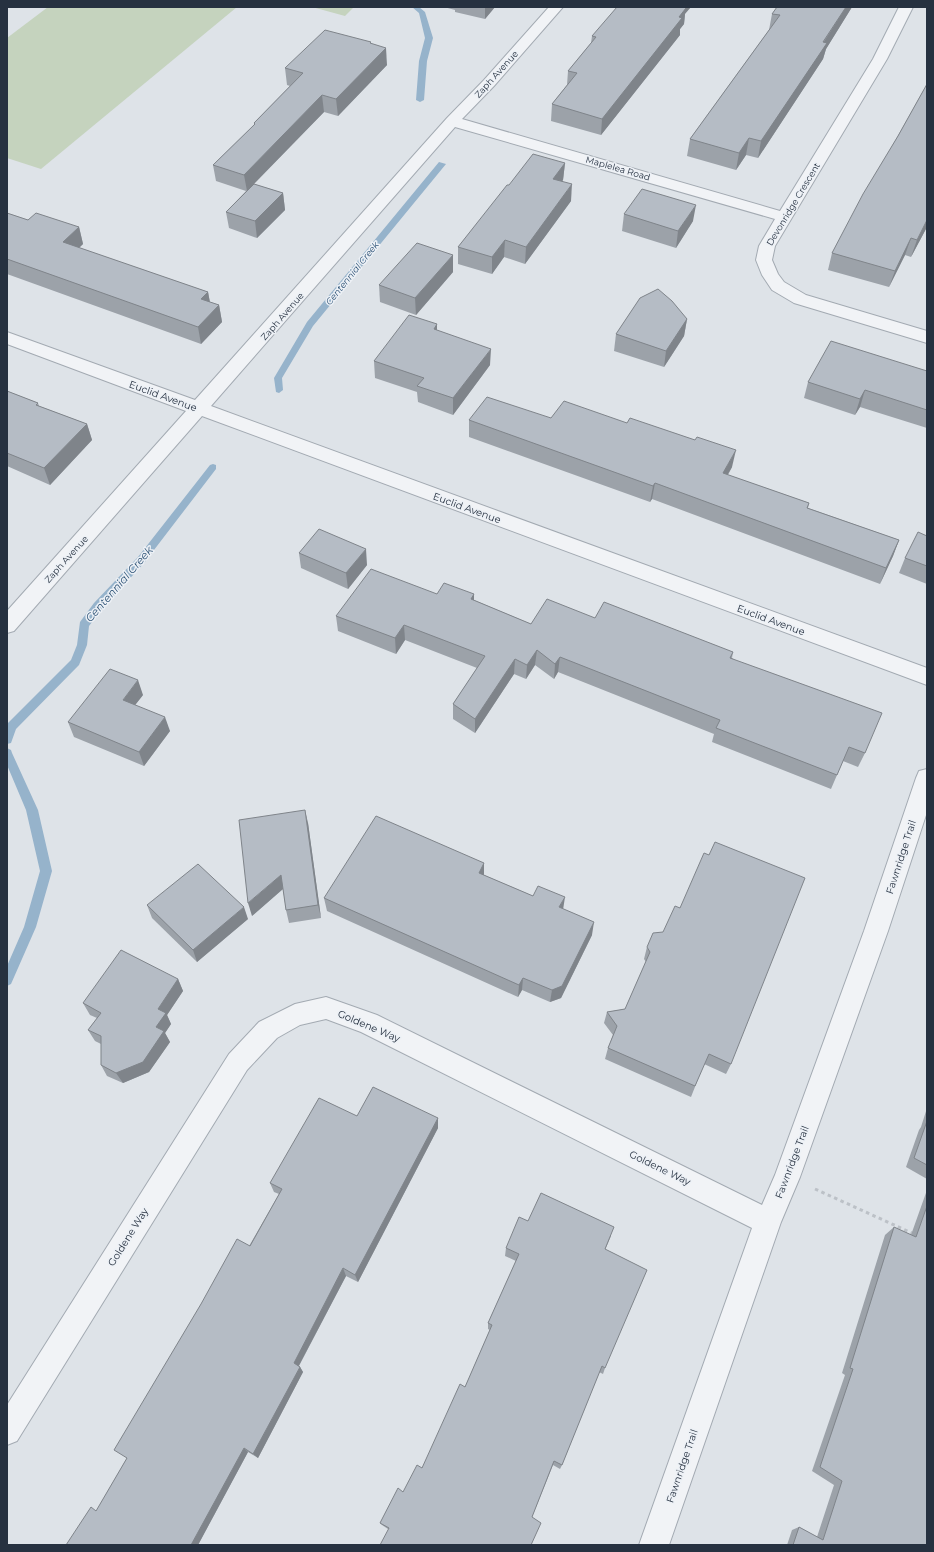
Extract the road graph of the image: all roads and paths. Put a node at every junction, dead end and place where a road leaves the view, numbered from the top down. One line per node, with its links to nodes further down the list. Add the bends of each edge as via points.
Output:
1 (556, 7): 3 (street, Zaph Avenue)
2 (906, 7): 4 (street, Devonridge Crescent, via 880,59)
3 (452, 121): 4 (street, Maplelea Road); 7 (street, Zaph Avenue)
4 (784, 217): 5 (street, Devonridge Crescent, via 767,246 764,260 778,286 800,299)
5 (927, 337)
6 (7, 338): 7 (street, Euclid Avenue)
7 (200, 409): 8 (street, Zaph Avenue); 9 (street, Euclid Avenue)
8 (7, 625)
9 (927, 677)
10 (927, 778): 11 (street, Fawnridge Trail, via 876,931)
11 (787, 1177): 12 (street, Fawnridge Trail); 13 (path)
12 (768, 1222): 14 (street, Goldene Way, via 368,1023 326,1008 295,1015 268,1030 238,1062); 15 (street, Fawnridge Trail)
13 (920, 1237)
14 (7, 1431)
15 (654, 1545)

